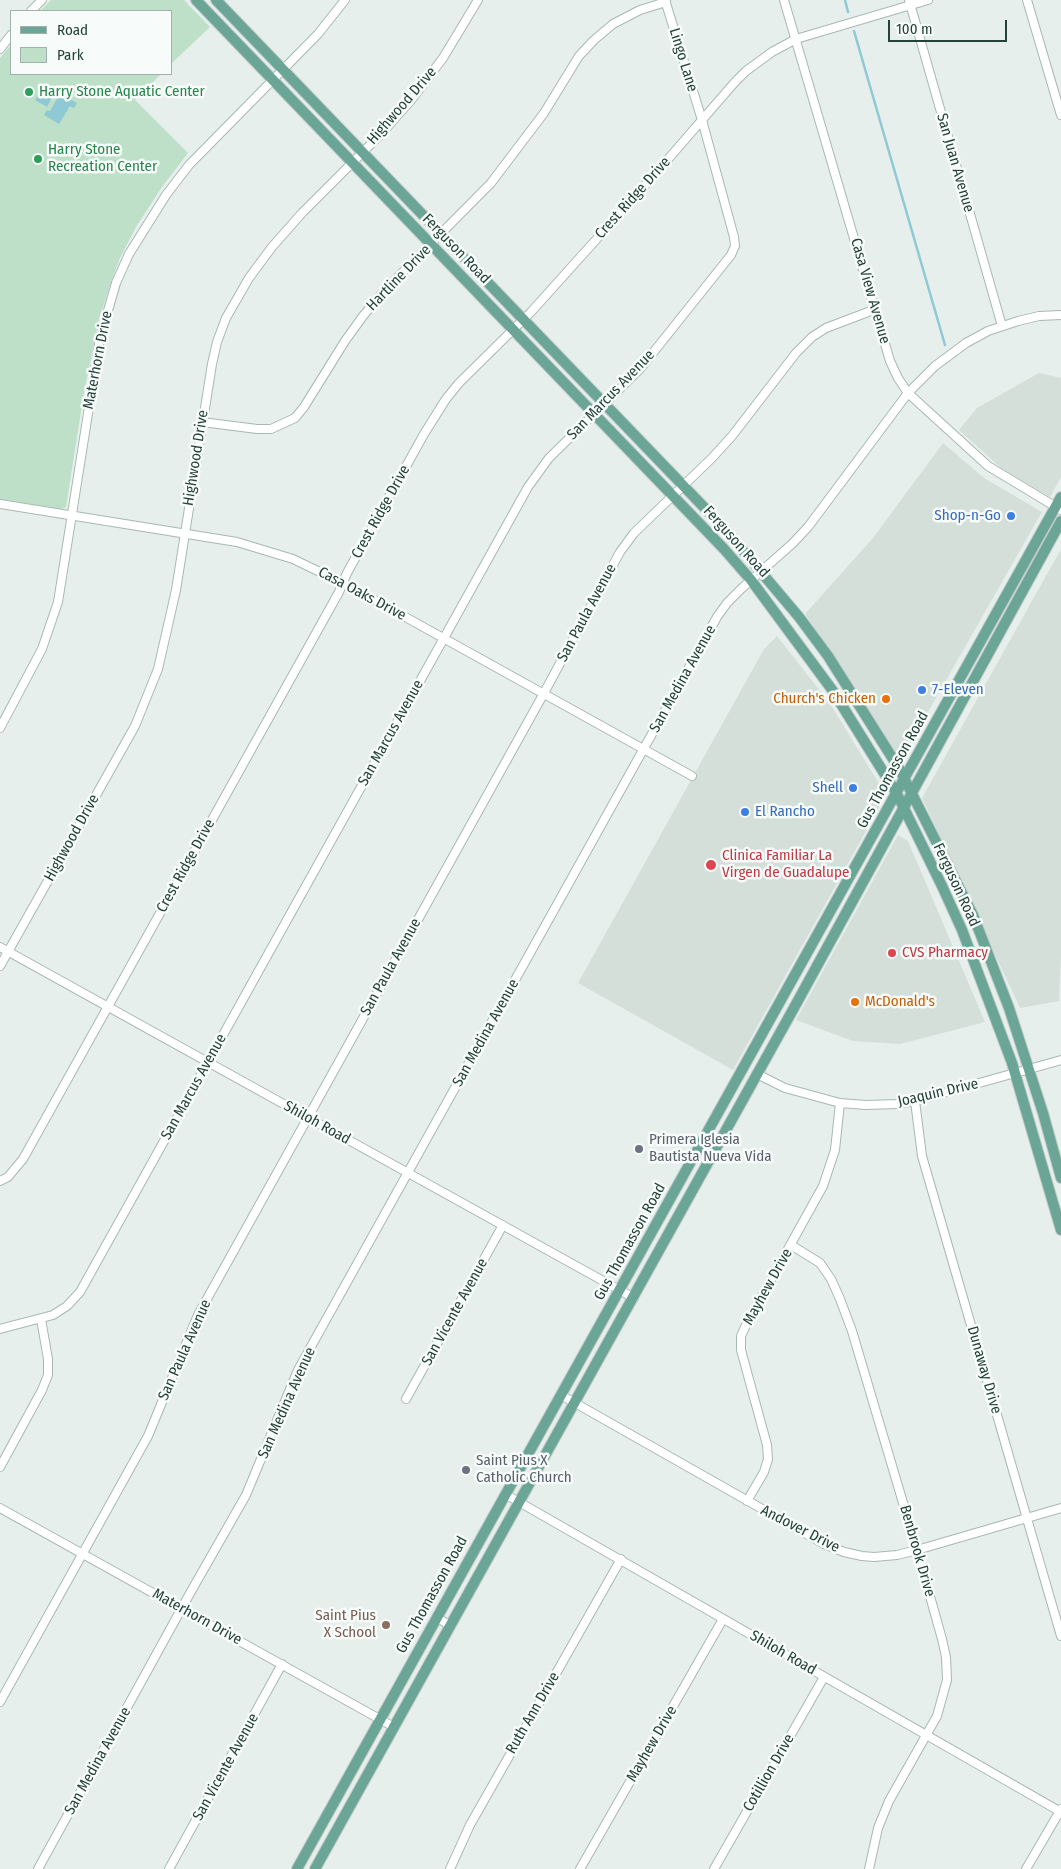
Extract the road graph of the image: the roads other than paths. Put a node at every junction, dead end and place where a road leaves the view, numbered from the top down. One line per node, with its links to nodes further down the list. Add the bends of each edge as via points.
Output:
1 (42, 0): 11 (street)
2 (196, 0): 16 (main road, Ferguson Road)
3 (216, 0): 15 (main road, Ferguson Road)
4 (345, 0): 15 (street, Materhorn Drive)
5 (478, 0): 19 (street, Highwood Drive, via 443,58 412,100)
6 (784, 0): 13 (street, Casa View Avenue)
7 (928, 0): 10 (street, Crest Ridge Drive)
8 (1027, 0): 17 (street)
9 (666, 1): 18 (street, Lingo Lane); 21 (street, Hartline Drive, via 614,24 594,40 512,157)
10 (910, 3): 13 (street, Crest Ridge Drive); 26 (street, San Juan Avenue)
11 (32, 10)
12 (10, 36): 14 (street)
13 (796, 39): 18 (street, Crest Ridge Drive, via 746,71); 23 (street, Casa View Avenue)
14 (0, 50)
15 (284, 70): 16 (street, Materhorn Drive); 19 (main road, Ferguson Road)
16 (273, 80): 20 (main road, Ferguson Road); 36 (street, Materhorn Drive, via 189,165 149,221 116,283 100,338)
17 (1061, 116)
18 (702, 120): 25 (street, Crest Ridge Drive); 29 (street, San Marcus Avenue, via 735,246 640,369)
19 (363, 151): 20 (street, Highwood Drive); 21 (main road, Ferguson Road)
20 (352, 162): 22 (main road, Ferguson Road); 31 (street, Highwood Drive, via 272,247 235,302 217,342)
21 (442, 233): 22 (street, Hartline Drive); 25 (main road, Ferguson Road)
22 (431, 244): 27 (main road, Ferguson Road); 31 (street, Hartline Drive, via 363,316 295,418 271,429 257,430)
23 (876, 308): 28 (street, Casa View Avenue, via 890,361); 32 (street, San Paula Avenue, via 812,337 732,436)
24 (1061, 315): 26 (street, San Medina Avenue, via 1039,316)
25 (524, 320): 27 (street, Crest Ridge Drive); 29 (main road, Ferguson Road)
26 (1002, 326): 28 (street, San Medina Avenue, via 951,354)
27 (514, 330): 30 (main road, Ferguson Road); 41 (street, Crest Ridge Drive, via 459,383 440,407)
28 (908, 393): 35 (street, Casa View Avenue, via 988,466); 39 (street, San Medina Avenue, via 808,528)
29 (605, 404): 30 (street, San Marcus Avenue); 32 (main road, Ferguson Road)
30 (595, 414): 33 (main road, Ferguson Road); 44 (street, San Marcus Avenue, via 535,476)
31 (202, 422): 38 (street, Highwood Drive)
32 (684, 485): 33 (street, San Paula Avenue); 39 (main road, Ferguson Road)
33 (674, 496): 40 (main road, Ferguson Road); 45 (street, San Paula Avenue, via 634,533 620,552)
34 (0, 504): 36 (street, Casa Oaks Drive)
35 (1059, 505): 42 (main road, Gus Thomasson Road)
36 (72, 516): 38 (street, Casa Oaks Drive); 46 (street, Materhorn Drive, via 52,624 30,674)
37 (1061, 521): 43 (main road, Gus Thomasson Road)
38 (184, 534): 41 (street, Casa Oaks Drive, via 268,550); 56 (street, Highwood Drive, via 167,635 158,669 135,726)
39 (762, 571): 40 (street, San Medina Avenue); 49 (main road, Ferguson Road, via 828,656)
40 (751, 580): 47 (street, San Medina Avenue, via 717,617); 51 (main road, Ferguson Road, via 833,690)
41 (343, 582): 44 (street, Casa Oaks Drive); 60 (street, Crest Ridge Drive)
42 (988, 629): 43 (main road); 49 (main road, Gus Thomasson Road)
43 (999, 636): 50 (main road, Gus Thomasson Road)
44 (444, 638): 45 (street, Casa Oaks Drive); 62 (street, San Marcus Avenue)
45 (544, 693): 47 (street, Casa Oaks Drive); 69 (street, San Paula Avenue)
46 (0, 728)
47 (644, 749): 48 (street, Casa Oaks Drive); 70 (street, San Medina Avenue)
48 (692, 776)
49 (905, 780): 50 (main road, Ferguson Road); 51 (main road, Gus Thomasson Road)
50 (912, 793): 52 (main road, Gus Thomasson Road); 64 (main road, Ferguson Road, via 973,915)
51 (897, 794): 52 (main road, Ferguson Road); 53 (main road, Gus Thomasson Road)
52 (904, 809): 54 (main road, Gus Thomasson Road); 65 (main road, Ferguson Road, via 962,930)
53 (851, 875): 54 (main road); 57 (main road, Gus Thomasson Road)
54 (859, 890): 59 (main road, Gus Thomasson Road)
55 (0, 948): 56 (street, Shiloh Road)
56 (8, 952): 58 (street, Highwood Drive); 60 (street, Shiloh Road)
57 (802, 963): 59 (main road); 63 (main road, Gus Thomasson Road)
58 (0, 966)
59 (815, 970): 66 (main road, Gus Thomasson Road)
60 (108, 1007): 62 (street, Shiloh Road); 72 (street, Crest Ridge Drive, via 23,1159 8,1177)
61 (1061, 1060): 64 (street, Joaquin Drive)
62 (208, 1062): 69 (street, Shiloh Road); 78 (street, San Marcus Avenue, via 80,1292 67,1306)
63 (745, 1066): 66 (main road); 76 (main road, Gus Thomasson Road)
64 (1029, 1069): 65 (street, Joaquin Drive); 71 (main road, Ferguson Road)
65 (1015, 1073): 67 (street, Joaquin Drive); 74 (main road, Ferguson Road)
66 (757, 1074): 68 (street, Joaquin Drive, via 785,1088); 77 (main road, Gus Thomasson Road)
67 (915, 1102): 68 (street, Joaquin Drive); 89 (street, Dunaway Drive, via 922,1156)
68 (840, 1103): 75 (street, Mayhew Drive, via 830,1168)
69 (307, 1118): 70 (street, Shiloh Road); 91 (street, San Paula Avenue, via 198,1315 148,1436)
70 (408, 1173): 73 (street, Shiloh Road); 93 (street, San Medina Avenue, via 298,1370 246,1495)
71 (1061, 1178)
72 (0, 1181)
73 (503, 1225): 76 (street, Shiloh Road); 81 (street, San Vicente Avenue)
74 (1061, 1230)
75 (791, 1245): 85 (street, Mayhew Drive, via 741,1336 741,1350 768,1459); 90 (street, Benbrook Drive, via 820,1263 840,1299)
76 (620, 1291): 77 (street, Shiloh Road); 80 (main road, Gus Thomasson Road)
77 (634, 1298): 82 (main road, Gus Thomasson Road)
78 (41, 1319): 79 (street, San Marcus Avenue); 83 (street, via 48,1375)
79 (0, 1330)
80 (561, 1395): 82 (street, Andover Drive); 84 (main road, Gus Thomasson Road)
81 (406, 1399)
82 (575, 1402): 85 (street, Andover Drive); 86 (main road, Gus Thomasson Road)
83 (0, 1467)
84 (505, 1494): 86 (street, Shiloh Road); 94 (main road, Gus Thomasson Road)
85 (747, 1501): 90 (street, Andover Drive, via 844,1552 874,1557)
86 (519, 1502): 92 (street, Shiloh Road); 96 (main road, Gus Thomasson Road)
87 (0, 1508): 91 (street, Materhorn Drive)
88 (1061, 1508): 89 (street, Andover Drive)
89 (1027, 1518): 90 (street, Andover Drive); 97 (street, Dunaway Drive)
90 (917, 1550): 103 (street, Benbrook Drive, via 946,1657 947,1680 937,1716)
91 (83, 1554): 93 (street, Materhorn Drive); 100 (street, San Paula Avenue)
92 (621, 1559): 95 (street, Shiloh Road); 109 (street, Ruth Ann Drive, via 470,1825)
93 (182, 1608): 98 (street, Materhorn Drive); 105 (street, San Medina Avenue)
94 (437, 1618): 96 (street); 101 (main road, Gus Thomasson Road)
95 (723, 1619): 99 (street, Shiloh Road); 110 (street, Mayhew Drive)
96 (450, 1626): 102 (main road, Gus Thomasson Road)
97 (1061, 1636)
98 (282, 1664): 101 (street, Materhorn Drive); 106 (street, San Vicente Avenue)
99 (824, 1677): 103 (street, Shiloh Road); 111 (street, Cotillion Drive)
100 (0, 1702)
101 (380, 1719): 102 (street, Materhorn Drive); 107 (main road, Gus Thomasson Road)
102 (394, 1727): 108 (main road, Gus Thomasson Road)
103 (927, 1735): 104 (street, Shiloh Road); 112 (street, Benbrook Drive, via 889,1801 878,1828)
104 (1060, 1811): 113 (street)
105 (38, 1869)
106 (169, 1869)
107 (297, 1869)
108 (315, 1869)
109 (450, 1869)
110 (580, 1869)
111 (714, 1869)
112 (869, 1869)
113 (1026, 1869)

